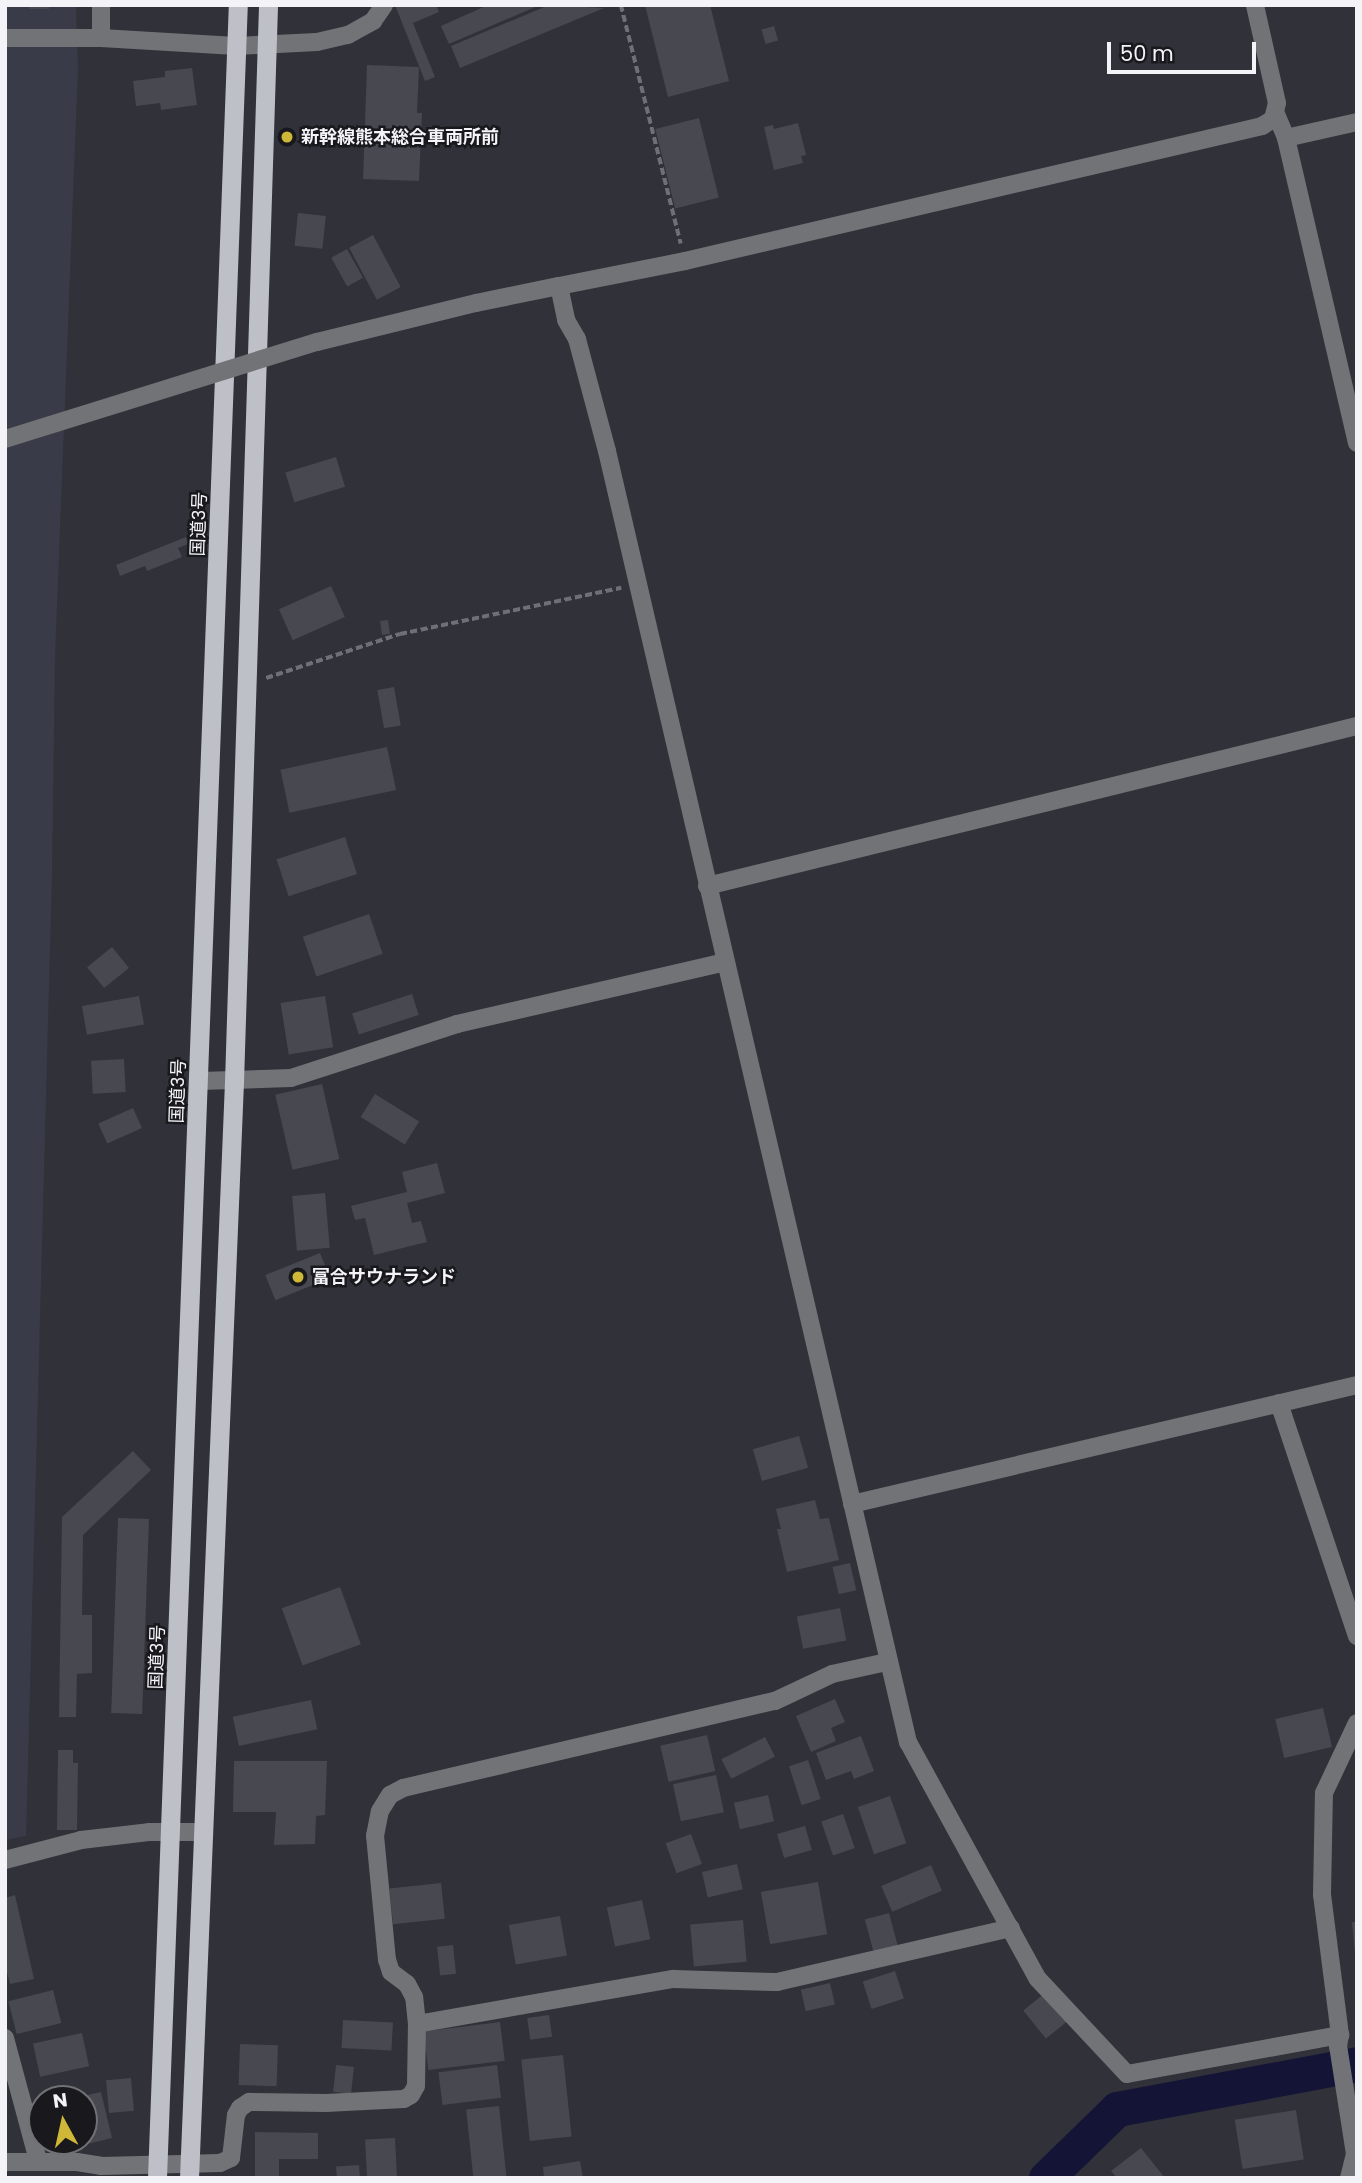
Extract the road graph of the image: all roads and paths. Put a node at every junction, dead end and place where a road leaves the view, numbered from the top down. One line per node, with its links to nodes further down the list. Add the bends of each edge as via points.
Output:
1 (101, 5): 8 (street)
2 (237, 5): 10 (highway, 国道3号)
3 (268, 5): 9 (highway)
4 (384, 5): 9 (street, via 373,21 348,35 317,42)
5 (621, 5): 14 (path)
6 (1255, 5): 11 (street, via 1275,89)
7 (5, 38): 8 (street)
8 (101, 38): 10 (street)
9 (267, 44): 10 (street); 19 (highway)
10 (236, 46): 23 (highway, 国道3号)
11 (1276, 114): 13 (street); 14 (street, via 1270,122 1247,131)
12 (1357, 122): 13 (street)
13 (1286, 138): 17 (street)
14 (685, 261): 15 (street)
15 (559, 286): 16 (street, bridge, via 330,339); 18 (street, via 604,439)
16 (5, 439)
17 (1357, 443)
18 (638, 585): 19 (path, via 400,634); 21 (street)
19 (247, 684): 24 (highway)
20 (1357, 726): 21 (street)
21 (707, 886): 22 (street)
22 (725, 962): 24 (street, via 457,1024 291,1078); 27 (street)
23 (200, 1082): 24 (street); 31 (highway, 国道3号)
24 (233, 1082): 32 (highway)
25 (1357, 1385): 26 (street)
26 (1279, 1403): 27 (street); 28 (street)
27 (852, 1504): 29 (street)
28 (1357, 1636)
29 (887, 1662): 34 (street, via 908,1742); 35 (street, via 832,1674 775,1701 403,1788 390,1795 380,1811 375,1836 387,1960 391,1972 407,1984 414,1997)
30 (1357, 1723): 37 (street, via 1324,1793 1322,1895)
31 (171, 1832): 32 (street); 33 (street, via 80,1840); 40 (highway, 国道3号)
32 (202, 1832): 41 (highway)
33 (5, 1860)
34 (1011, 1928): 35 (street, via 778,1982 673,1979); 37 (street, via 1038,1979 1127,2074)
35 (417, 2024): 41 (street, via 416,2086 411,2095 326,2103 250,2102 236,2115 231,2158)
36 (5, 2038): 38 (street)
37 (1339, 2040): 42 (street, via 1354,2154)
38 (38, 2161): 39 (street); 40 (street)
39 (5, 2162)
40 (157, 2171): 41 (street)
41 (189, 2172)
42 (1349, 2178)

